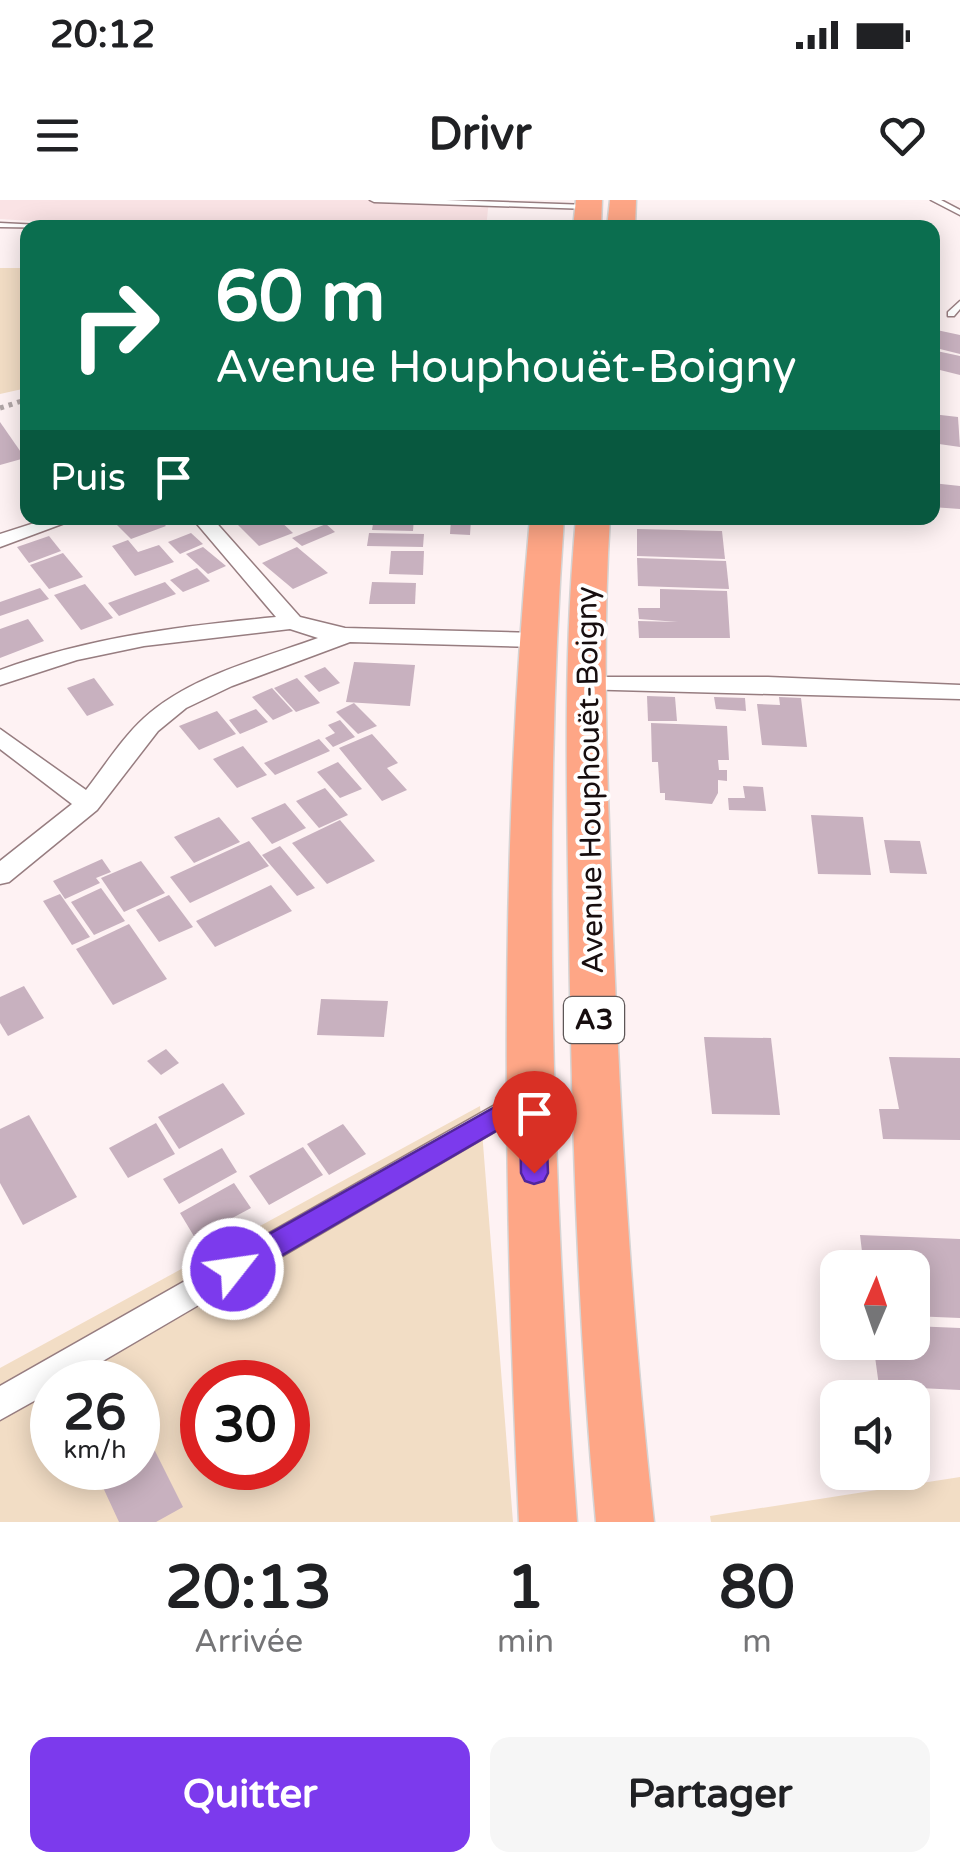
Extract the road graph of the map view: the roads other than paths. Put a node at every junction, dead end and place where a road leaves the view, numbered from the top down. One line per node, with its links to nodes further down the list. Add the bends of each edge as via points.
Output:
1 (374, 200): 3 (lane)
2 (935, 200): 4 (lane)
3 (588, 211)
4 (960, 213)
5 (960, 304): 6 (lane)
6 (951, 314)
7 (47, 525): 11 (street)
8 (208, 525): 12 (street)
9 (546, 525): 14 (highway, Avenue Houphouët-Boigny / A3)
10 (593, 525): 16 (highway, Avenue Houphouët-Boigny / A3)
11 (0, 541)
12 (292, 622): 13 (street); 15 (street, via 118,640)
13 (346, 636): 14 (street); 19 (street, via 178,703 150,725)
14 (536, 640): 21 (highway, Avenue Houphouët-Boigny / A3)
15 (0, 678)
16 (584, 684): 17 (street); 24 (highway, Avenue Houphouët-Boigny / A3, via 602,1224)
17 (960, 692)
18 (0, 736): 19 (street)
19 (88, 804): 20 (street)
20 (0, 875)
21 (532, 1096): 22 (street); 23 (highway, Avenue Houphouët-Boigny / A3)
22 (0, 1404)
23 (548, 1522)
24 (625, 1522)

